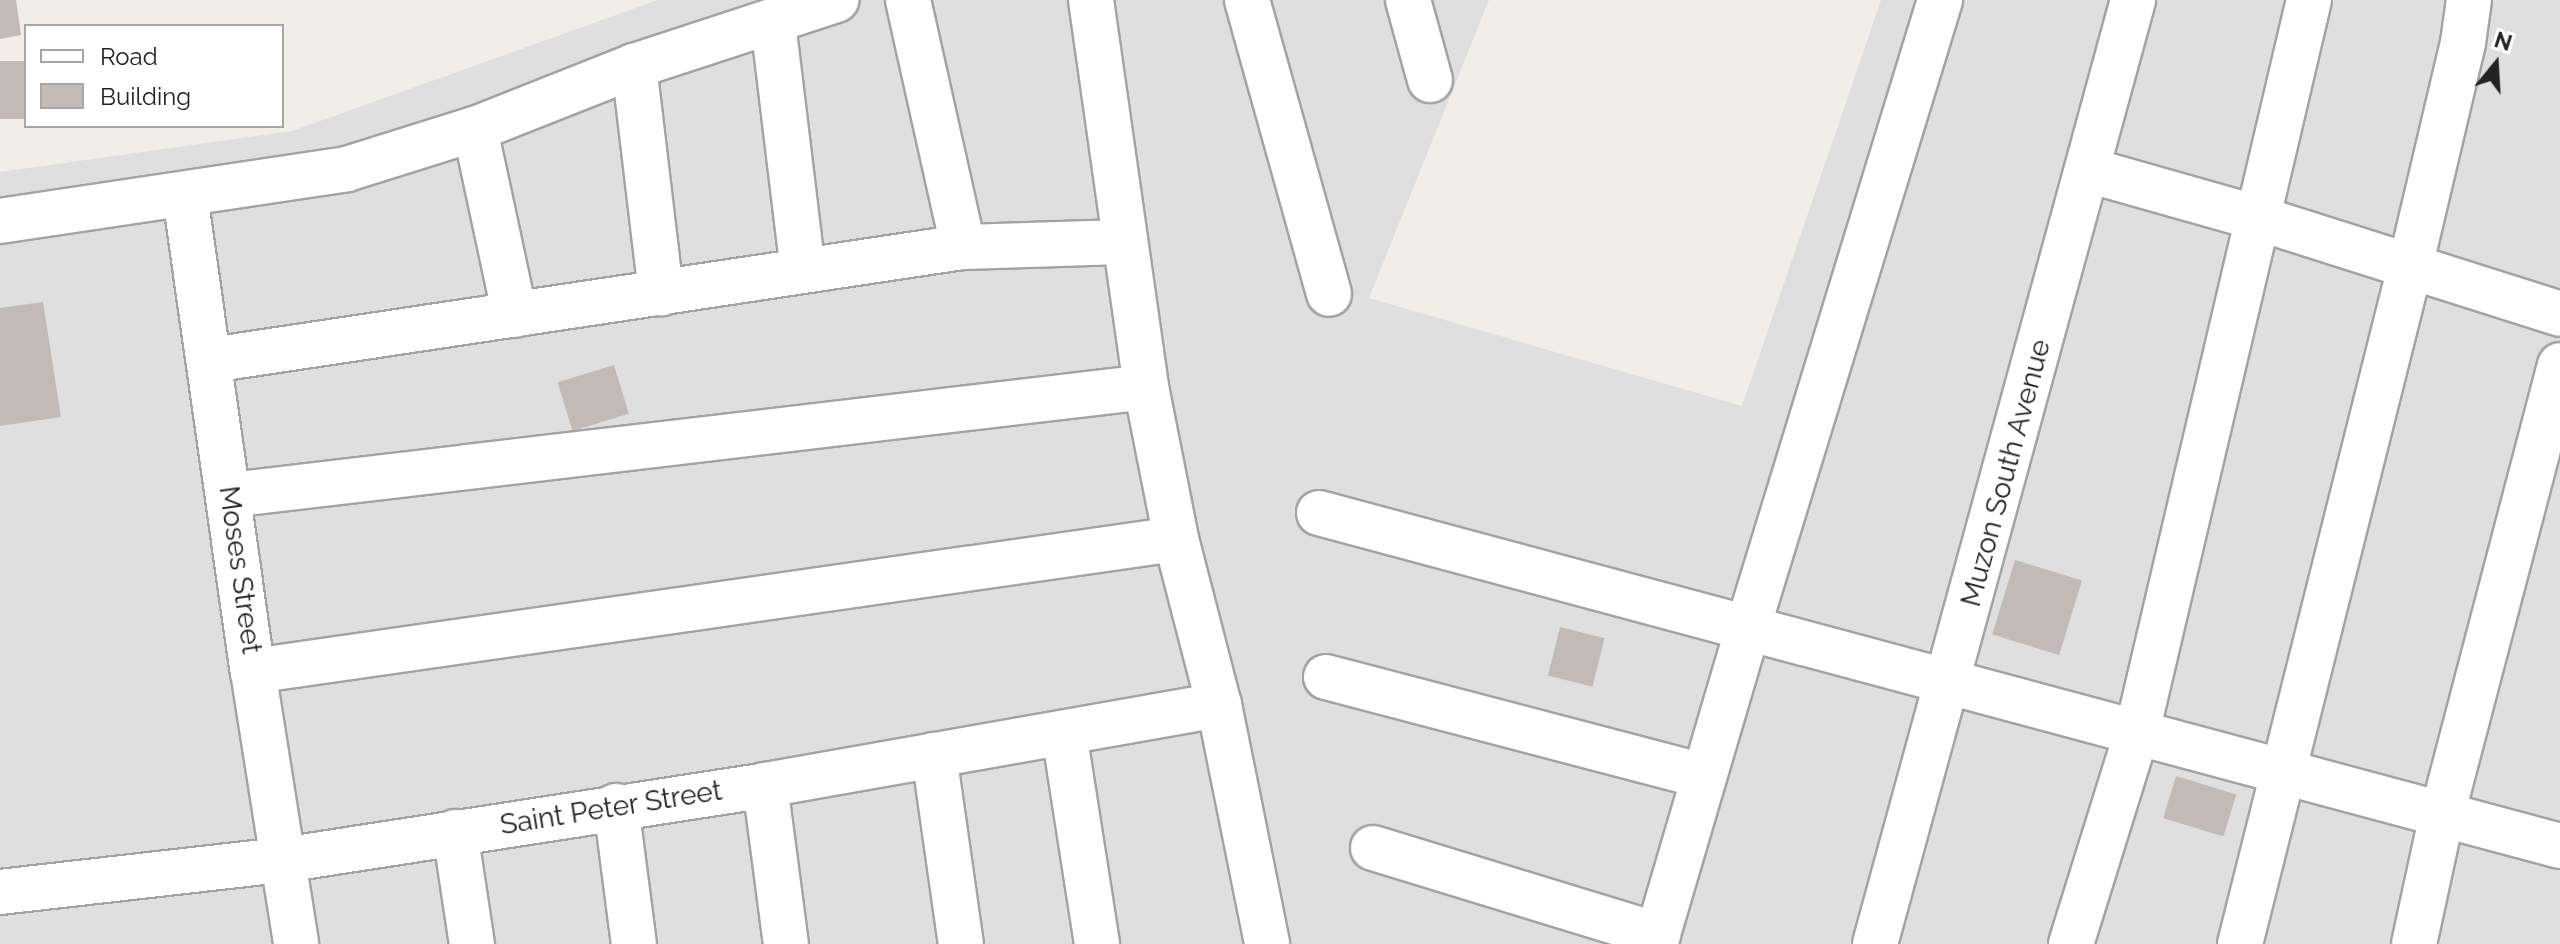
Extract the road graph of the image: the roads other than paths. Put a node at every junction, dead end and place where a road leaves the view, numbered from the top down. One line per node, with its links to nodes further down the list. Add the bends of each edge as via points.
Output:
1 (836, 0): 10 (street)
2 (908, 0): 19 (street)
3 (1091, 0): 18 (street)
4 (1247, 0): 23 (street)
5 (1408, 0): 12 (street)
6 (1940, 0): 32 (street)
7 (2133, 0): 14 (street, Muzon South Avenue)
8 (2309, 0): 16 (street)
9 (2469, 0): 20 (street)
10 (773, 23): 11 (street); 21 (street)
11 (634, 66): 13 (street); 22 (street)
12 (1430, 80)
13 (475, 129): 15 (street, via 347,169); 25 (street)
14 (2088, 170): 16 (street); 35 (street, Muzon South Avenue)
15 (185, 196): 17 (street); 26 (street, Moses Street)
16 (2258, 218): 20 (street); 37 (street)
17 (0, 221)
18 (1124, 242): 19 (street); 28 (street)
19 (963, 247): 21 (street)
20 (2410, 267): 24 (street); 40 (street)
21 (803, 270): 22 (street)
22 (661, 293): 25 (street)
23 (1329, 294)
24 (2560, 314)
25 (515, 315): 26 (street)
26 (211, 360): 29 (street, Moses Street)
27 (2560, 365): 44 (street)
28 (1146, 387): 29 (street); 31 (street)
29 (230, 495): 33 (street, Moses Street)
30 (1319, 513): 32 (street)
31 (1176, 539): 33 (street); 36 (street)
32 (1748, 627): 35 (street); 41 (street)
33 (253, 671): 48 (street, Moses Street)
34 (1326, 677): 41 (street)
35 (1950, 682): 37 (street); 58 (street, Muzon South Avenue)
36 (1219, 705): 38 (street, Saint Peter Street); 57 (street)
37 (2137, 732): 40 (street); 59 (street)
38 (1064, 733): 39 (street, Saint Peter Street); 56 (street)
39 (934, 755): 42 (street, Saint Peter Street); 55 (street)
40 (2282, 773): 44 (street); 60 (street)
41 (1704, 776): 50 (street)
42 (765, 785): 43 (street, Saint Peter Street); 54 (street)
43 (616, 806): 45 (street, Saint Peter Street); 53 (street)
44 (2442, 815): 46 (street); 61 (street)
45 (455, 832): 48 (street, Saint Peter Street); 52 (street)
46 (2560, 846)
47 (1373, 848): 50 (street)
48 (283, 860): 49 (street, Saint Peter Street); 51 (street, Moses Street)
49 (0, 892)
50 (1656, 939)
51 (296, 944)
52 (472, 944)
53 (634, 944)
54 (786, 944)
55 (961, 944)
56 (1097, 944)
57 (1267, 944)
58 (1875, 944)
59 (2071, 944)
60 (2240, 944)
61 (2414, 944)

